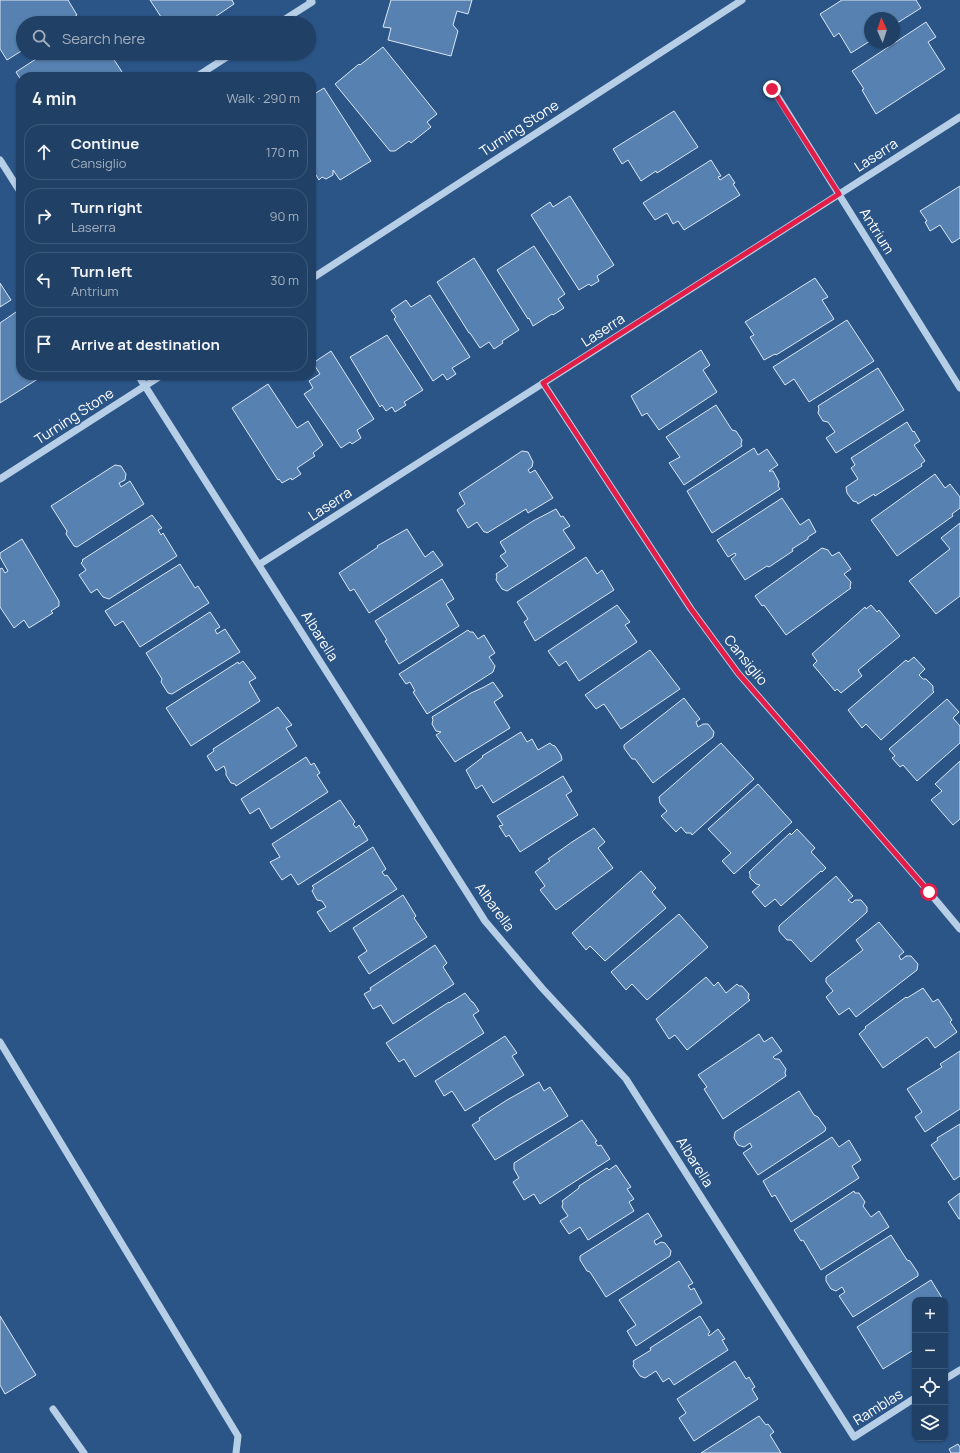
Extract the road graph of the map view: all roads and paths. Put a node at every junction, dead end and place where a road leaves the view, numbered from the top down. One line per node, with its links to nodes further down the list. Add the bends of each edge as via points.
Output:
1 (742, 0): 11 (street, Turning Stone)
2 (311, 1): 3 (street)
3 (289, 16)
4 (222, 60): 5 (street)
5 (204, 72)
6 (772, 89): 10 (street, Antrium)
7 (960, 117): 10 (street, Laserra)
8 (0, 160): 9 (street)
9 (16, 184)
10 (839, 194): 14 (street, Laserra); 16 (street, Antrium)
11 (316, 276)
12 (141, 380): 15 (street, Albarella)
13 (154, 380): 15 (street, Turning Stone)
14 (543, 383): 18 (street, Laserra); 19 (street, Cansiglio, via 691,609 738,673)
15 (145, 386): 17 (street, Turning Stone); 18 (street, Albarella)
16 (960, 388)
17 (0, 479)
18 (260, 564): 25 (street, Albarella, via 485,921 542,988 626,1079)
19 (960, 929)
20 (0, 1042): 27 (street, via 238,1436)
21 (960, 1370): 22 (street)
22 (948, 1377)
23 (912, 1400): 25 (street, Ramblas)
24 (53, 1409): 26 (street)
25 (854, 1437)
26 (84, 1453)
27 (236, 1453)

